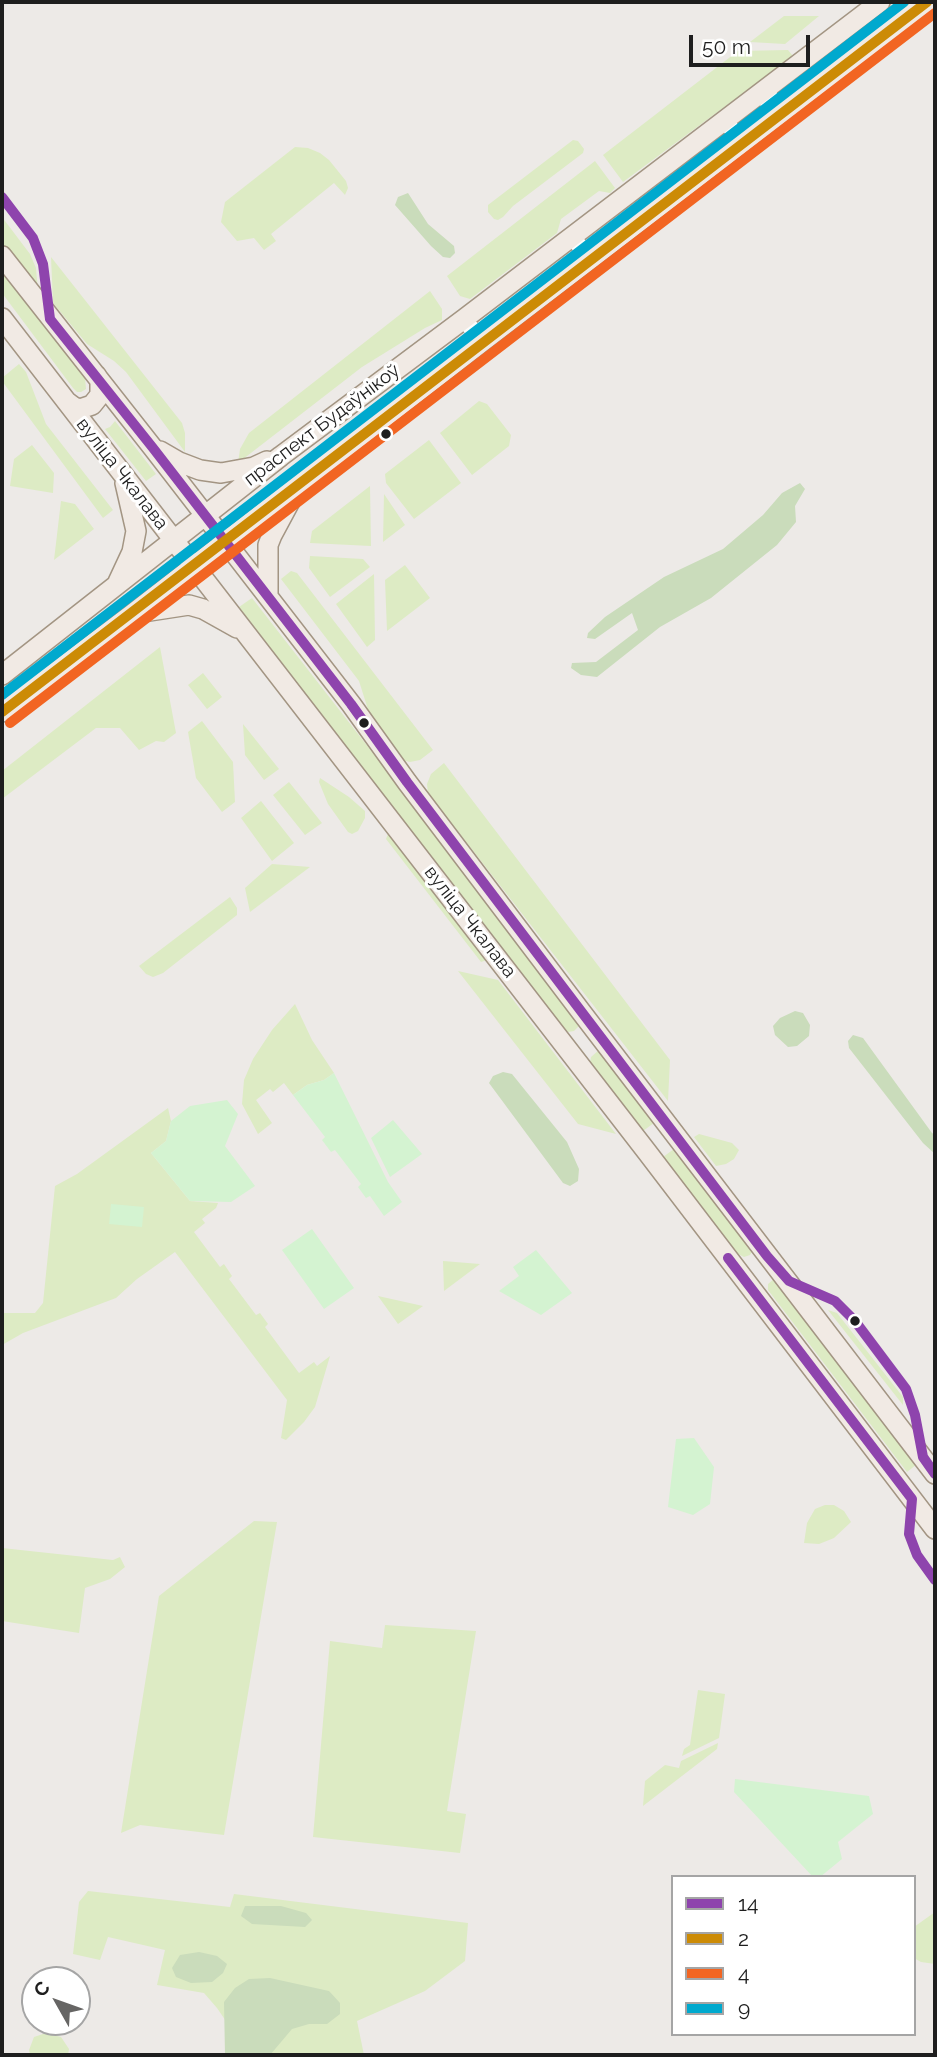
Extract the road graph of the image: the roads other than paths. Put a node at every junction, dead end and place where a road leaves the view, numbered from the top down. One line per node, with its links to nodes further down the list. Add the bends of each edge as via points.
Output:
1 (880, 2): 3 (main road, праспект Будаўнікоў)
2 (927, 2): 5 (main road, праспект Будаўнікоў)
3 (769, 86): 4 (main road, праспект Будаўнікоў); 5 (street)
4 (725, 120): 6 (street); 7 (main road, праспект Будаўнікоў)
5 (768, 124): 6 (main road, праспект Будаўнікоў)
6 (742, 144): 9 (main road, праспект Будаўнікоў)
7 (572, 236): 9 (street); 11 (main road, праспект Будаўнікоў)
8 (2, 256): 13 (main road, вуліца Чкалава)
9 (590, 260): 12 (main road, праспект Будаўнікоў)
10 (2, 318): 14 (main road, вуліца Чкалава)
11 (464, 318): 12 (street); 16 (main road, праспект Будаўнікоў)
12 (482, 342): 18 (main road, праспект Будаўнікоў)
13 (96, 375): 14 (main road, via 100,395 92,405 74,408); 15 (main road, вуліца Чкалава)
14 (65, 400): 17 (main road, вуліца Чкалава)
15 (153, 448): 16 (main road, via 200,470 221,473); 19 (main road, вуліца Чкалава)
16 (281, 456): 19 (main road, праспект Будаўнікоў)
17 (123, 475): 20 (main road, вуліца Чкалава); 23 (main road, via 136,531)
18 (300, 484): 21 (main road, праспект Будаўнікоў); 24 (main road, via 268,545)
19 (205, 515): 20 (main road, праспект Будаўнікоў); 21 (main road, вуліца Чкалава)
20 (174, 541): 22 (main road, вуліца Чкалава); 23 (main road, праспект Будаўнікоў)
21 (226, 542): 22 (main road, праспект Будаўнікоў); 24 (main road, вуліца Чкалава)
22 (194, 566): 25 (main road, праспект Будаўнікоў); 26 (main road, вуліца Чкалава)
23 (116, 587): 27 (main road, праспект Будаўнікоў)
24 (268, 596): 29 (main road, вуліца Чкалава)
25 (132, 614): 26 (main road, via 189,605); 28 (main road, праспект Будаўнікоў)
26 (246, 634): 30 (main road, вуліца Чкалава)
27 (2, 675)
28 (2, 712)
29 (582, 1013): 30 (main road, via 585,1025 578,1035 567,1039); 31 (main road, вуліца Чкалава)
30 (556, 1034): 32 (main road, вуліца Чкалава)
31 (611, 1051): 32 (main road, via 591,1049 584,1056); 33 (main road, вуліца Чкалава)
32 (584, 1070): 34 (main road, вуліца Чкалава)
33 (768, 1256): 34 (main road); 35 (main road, вуліца Чкалава)
34 (743, 1277): 36 (main road, вуліца Чкалава)
35 (935, 1474)
36 (935, 1529)

